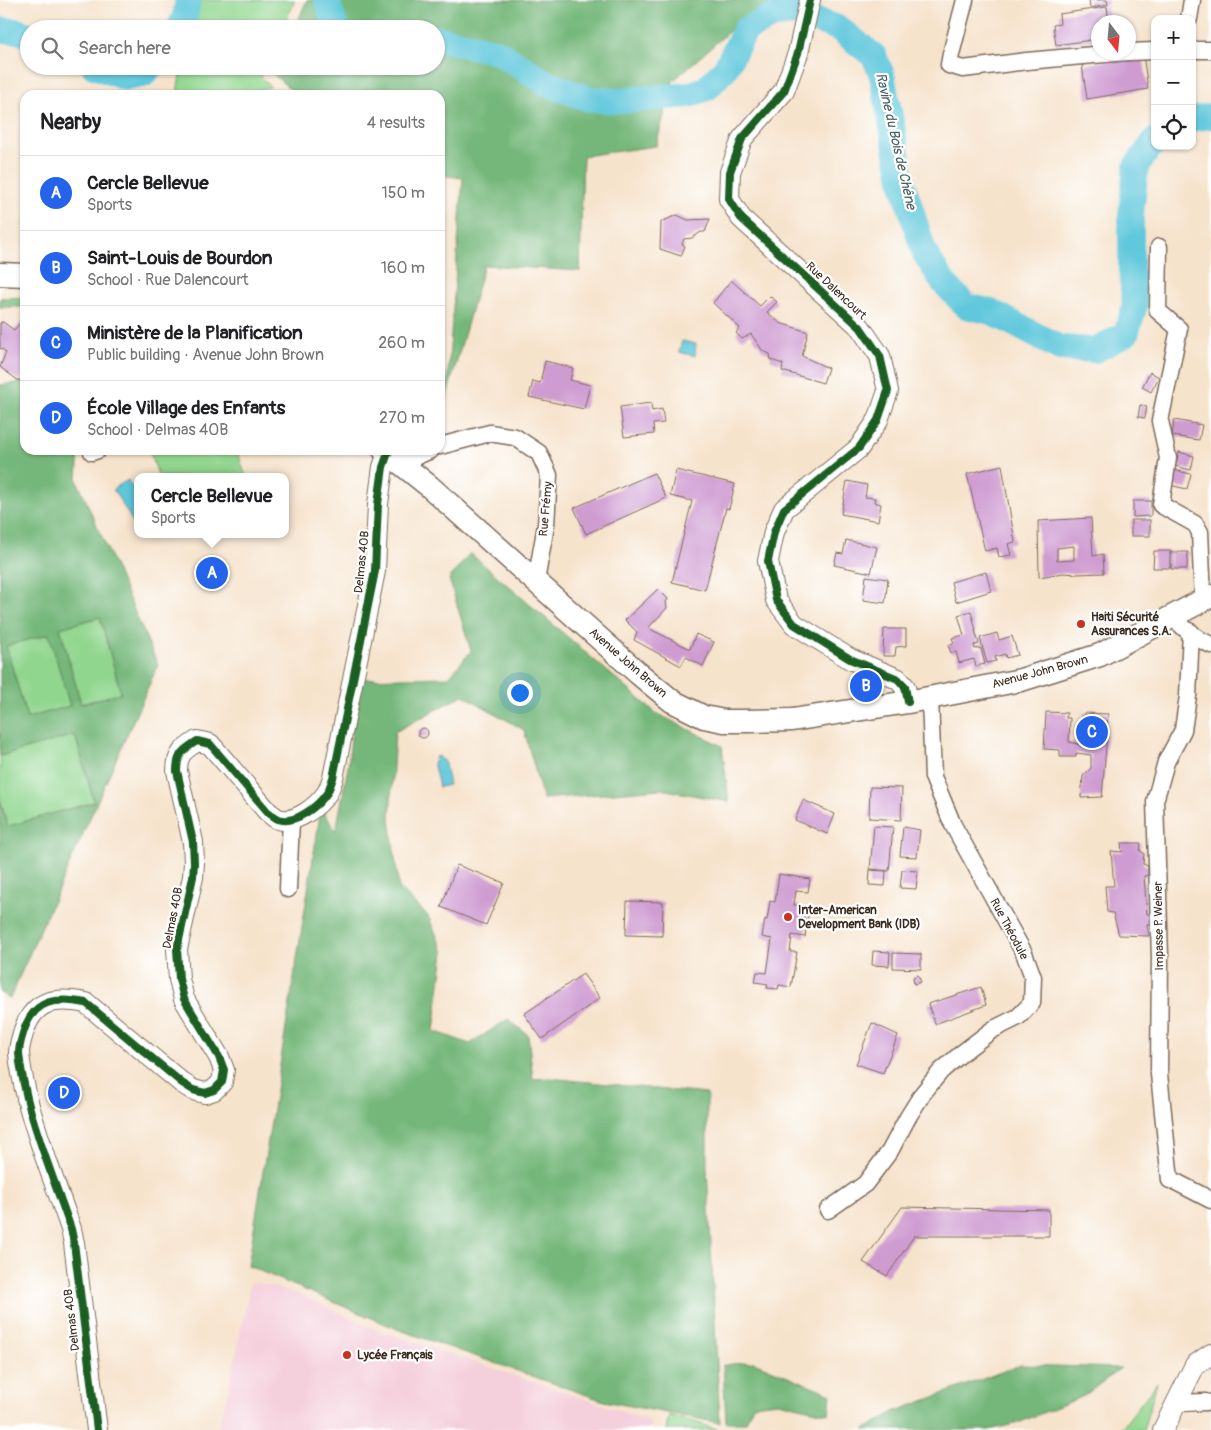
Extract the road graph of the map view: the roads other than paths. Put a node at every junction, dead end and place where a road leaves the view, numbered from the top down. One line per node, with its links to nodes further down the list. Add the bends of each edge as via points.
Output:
1 (965, 0): 9 (street, via 949,65 963,69)
2 (1192, 0): 4 (street)
3 (809, 2): 21 (street, Rue Dalencourt, via 798,53 784,91 742,139 730,172 729,199 741,218 860,328 880,356 888,391 878,420 859,448 784,509 774,532 768,561 776,600 794,624 850,659 898,679 905,687)
4 (1190, 15)
5 (1196, 50): 6 (street)
6 (1211, 50)
7 (1151, 51): 8 (street)
8 (1136, 52)
9 (1091, 55)
10 (1159, 247): 16 (street, via 1158,311 1179,330 1160,421 1168,458 1161,505 1194,524 1200,532)
11 (0, 274): 12 (main road)
12 (20, 275)
13 (445, 445): 15 (street, Rue Frémy, via 490,433 515,437 539,453 549,475 546,525)
14 (391, 455): 15 (main road, Avenue John Brown); 22 (street, Delmas 40B, via 383,467 375,571 333,778 327,792 314,807)
15 (536, 582): 21 (main road, Avenue John Brown, via 672,701 704,717 792,720)
16 (1207, 598): 17 (main road, Avenue John Brown)
17 (1173, 616): 18 (street); 20 (main road, Avenue John Brown, via 1100,655 1021,680)
18 (1191, 632): 19 (street); 24 (street, Impasse P. Weiner, via 1183,730 1166,762 1155,801 1160,957 1159,1074 1170,1180)
19 (1211, 645)
20 (930, 698): 21 (main road, Avenue John Brown); 25 (street, Rue Théodule, via 933,777 953,826 1024,953 1033,977 1032,1003 1018,1018 992,1030 941,1071 923,1093 890,1151 865,1184)
21 (908, 702)
22 (291, 820): 23 (street); 29 (street, Delmas 40B, via 278,819 268,812 210,744 197,741 183,750 177,761 177,771 194,863 177,949 178,979 184,999 224,1070 222,1082 214,1090 204,1093 182,1083 86,1004 62,1000 50,1002 38,1007 28,1018 20,1053 24,1085 32,1118 71,1228)
23 (288, 890)
24 (1211, 1200)
25 (828, 1210)
26 (1211, 1354): 28 (street, via 1195,1365)
27 (1206, 1402): 28 (street)
28 (1176, 1403): 30 (street)
29 (97, 1430)
30 (1163, 1430)

